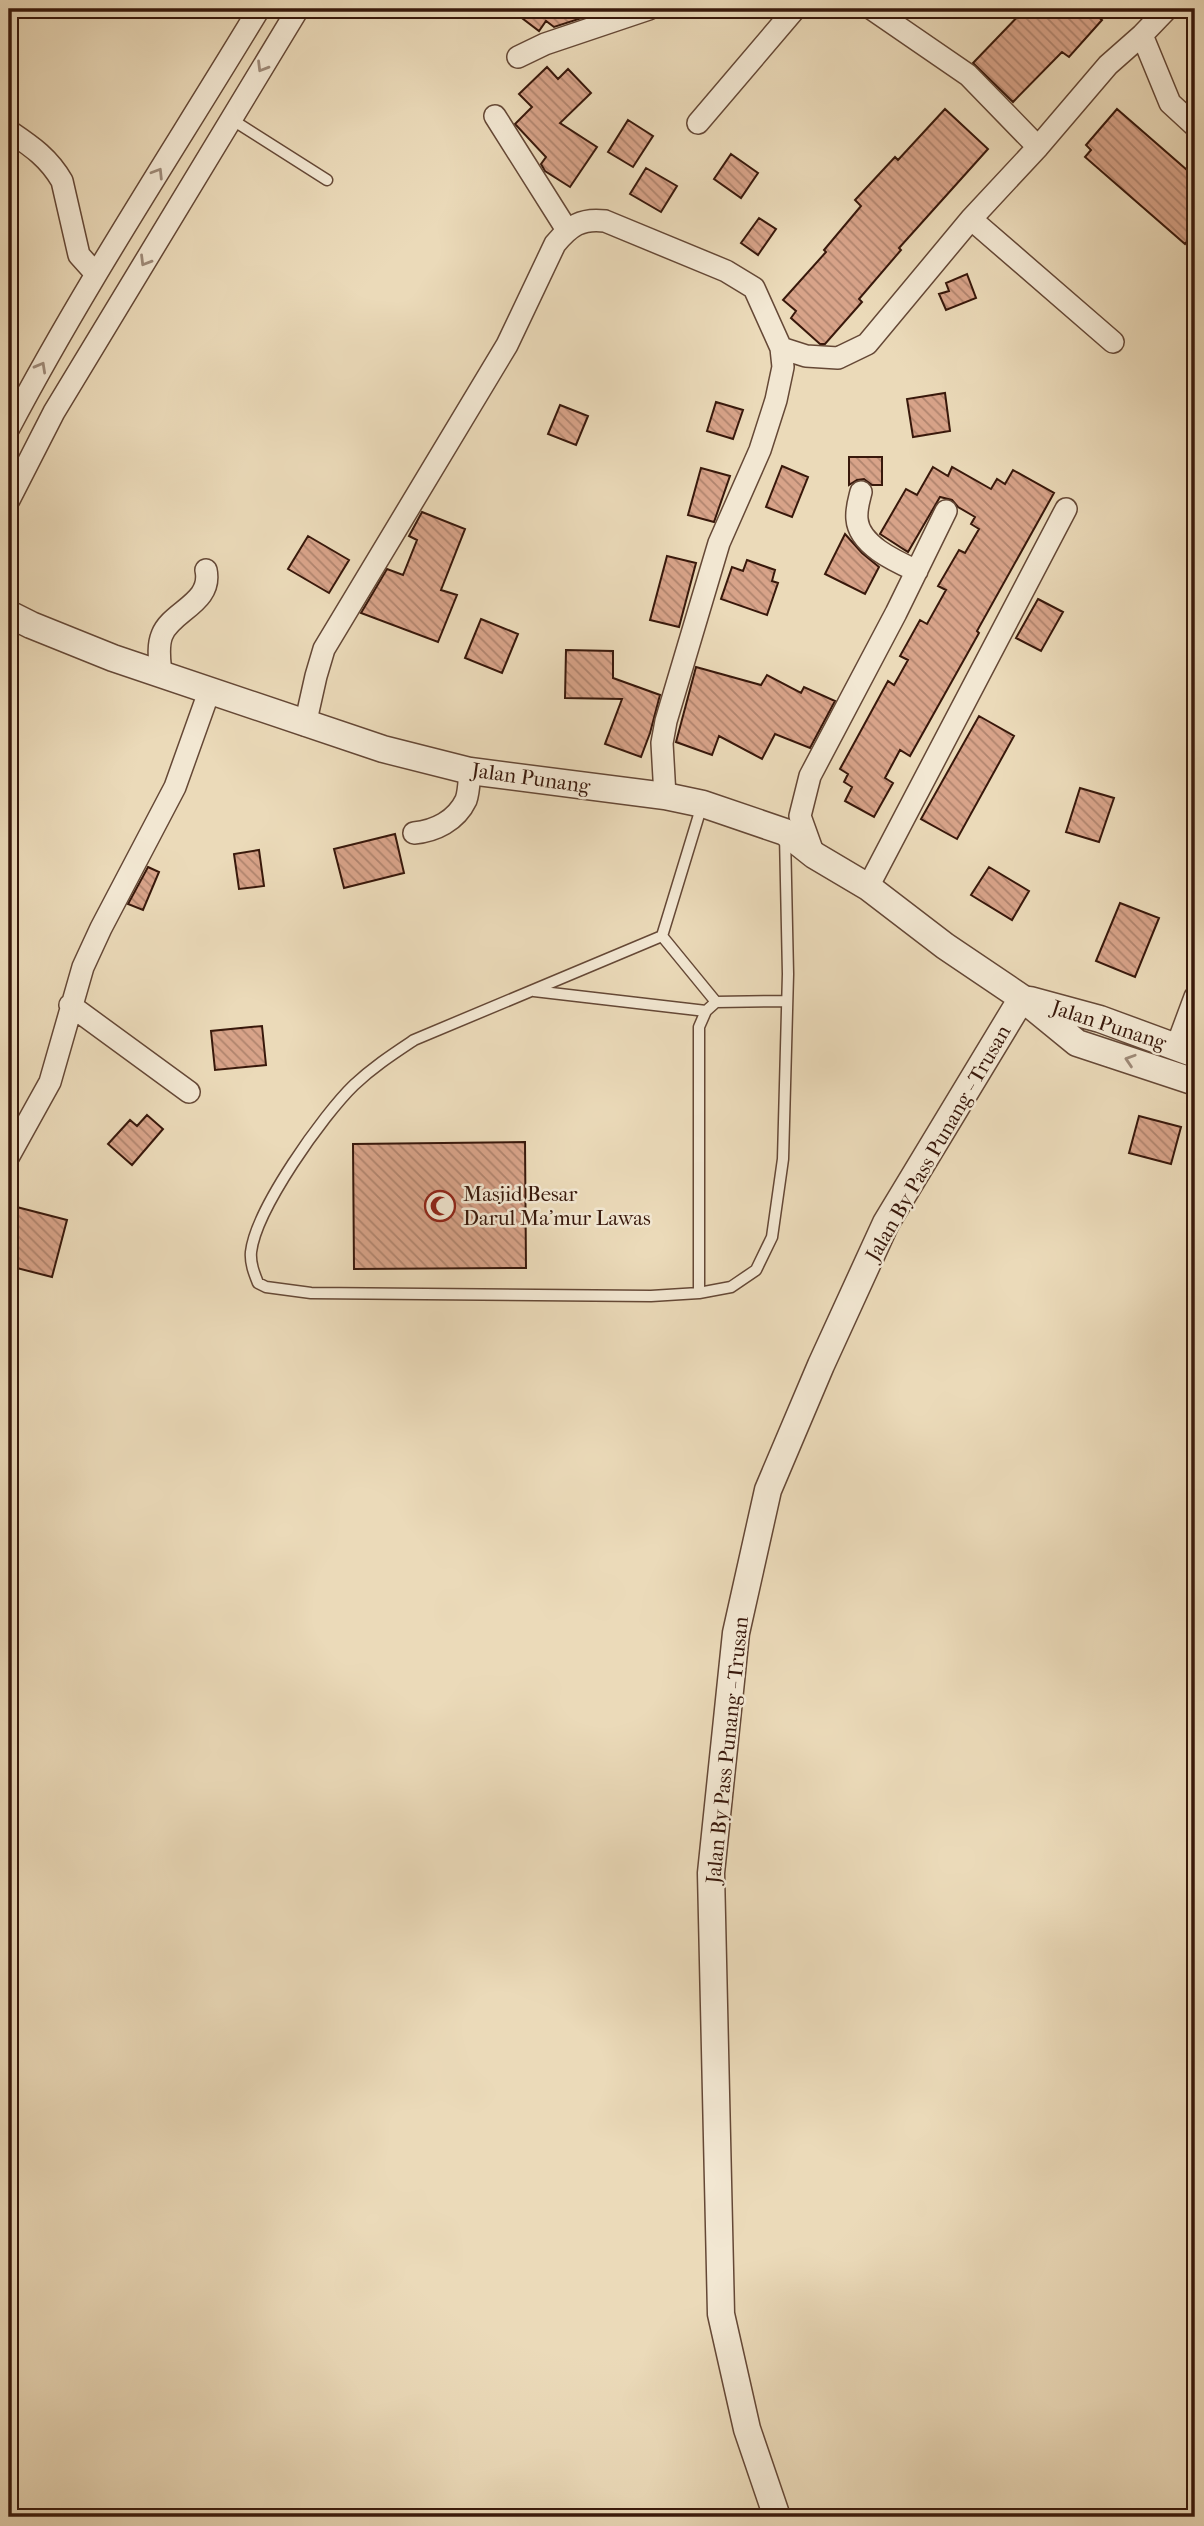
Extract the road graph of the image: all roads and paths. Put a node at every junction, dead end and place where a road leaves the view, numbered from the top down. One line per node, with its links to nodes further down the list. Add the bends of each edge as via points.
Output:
1 (259, 9): 18 (street, one-way to 1)
2 (298, 9): 10 (street, one-way to 10)
3 (649, 9): 8 (street)
4 (794, 9): 11 (street)
5 (872, 9): 14 (street, via 968,75)
6 (1167, 9): 7 (street)
7 (1142, 35): 12 (street, via 1170,103); 14 (street, via 1108,65)
8 (519, 57)
9 (495, 116): 17 (street)
10 (231, 119): 15 (lane); 23 (street, one-way to 23, via 54,412)
11 (698, 123)
12 (1195, 126)
13 (9, 131): 18 (street, via 40,151 57,172 79,254)
14 (1038, 147): 16 (street)
15 (327, 180)
16 (971, 219): 19 (street); 20 (street, via 867,344 838,358 806,356)
17 (567, 230): 20 (street, via 579,222 605,221 726,271 754,288); 31 (street, via 555,244 507,345 324,649)
18 (96, 274): 21 (street, one-way to 18)
19 (1113, 342)
20 (781, 348): 33 (street, via 783,367 776,400 760,450 719,543 666,721)
21 (9, 428)
22 (861, 492): 27 (street, via 856,520 861,533)
23 (9, 500)
24 (1066, 509): 38 (street)
25 (946, 511): 27 (street)
26 (206, 570): 29 (street, via 203,591 162,635)
27 (916, 571): 37 (street, via 810,776 800,816)
28 (9, 614): 29 (street, Jalan Punang)
29 (161, 674): 30 (street, Jalan Punang)
30 (210, 689): 31 (street, Jalan Punang); 45 (street, via 175,787 101,928)
31 (305, 724): 32 (street, Jalan Punang)
32 (470, 771): 33 (street, Jalan Punang); 36 (street, via 466,800 449,821 433,831)
33 (664, 796): 34 (street, Jalan Punang)
34 (703, 804): 35 (street, Jalan Punang); 39 (lane)
35 (785, 832): 37 (street, Jalan Punang); 43 (lane)
36 (414, 833)
37 (814, 855): 38 (street, Jalan Punang)
38 (868, 887): 42 (street, Jalan Punang)
39 (662, 936): 40 (lane); 44 (lane)
40 (533, 991): 46 (lane); 51 (lane, via 414,1040 353,1086 310,1137 258,1228 251,1259 258,1283 311,1293)
41 (1195, 997): 47 (street)
42 (1022, 998): 47 (street, Jalan Punang, via 1100,1019); 48 (street, Jalan Punang, one-way to 42, via 1077,1043); 52 (street, Jalan By Pass Punang - Trusan, via 886,1223 821,1364 768,1490 736,1633 711,1873 721,2314 747,2429)
43 (787, 1001): 44 (lane); 51 (lane, via 783,1158 772,1237 756,1270 732,1287)
44 (716, 1002): 46 (lane)
45 (70, 1005): 49 (street); 50 (street, via 50,1082)
46 (706, 1011): 51 (lane, via 699,1027)
47 (1186, 1051)
48 (1195, 1082)
49 (189, 1092)
50 (9, 1156)
51 (699, 1293)
52 (778, 2517)

